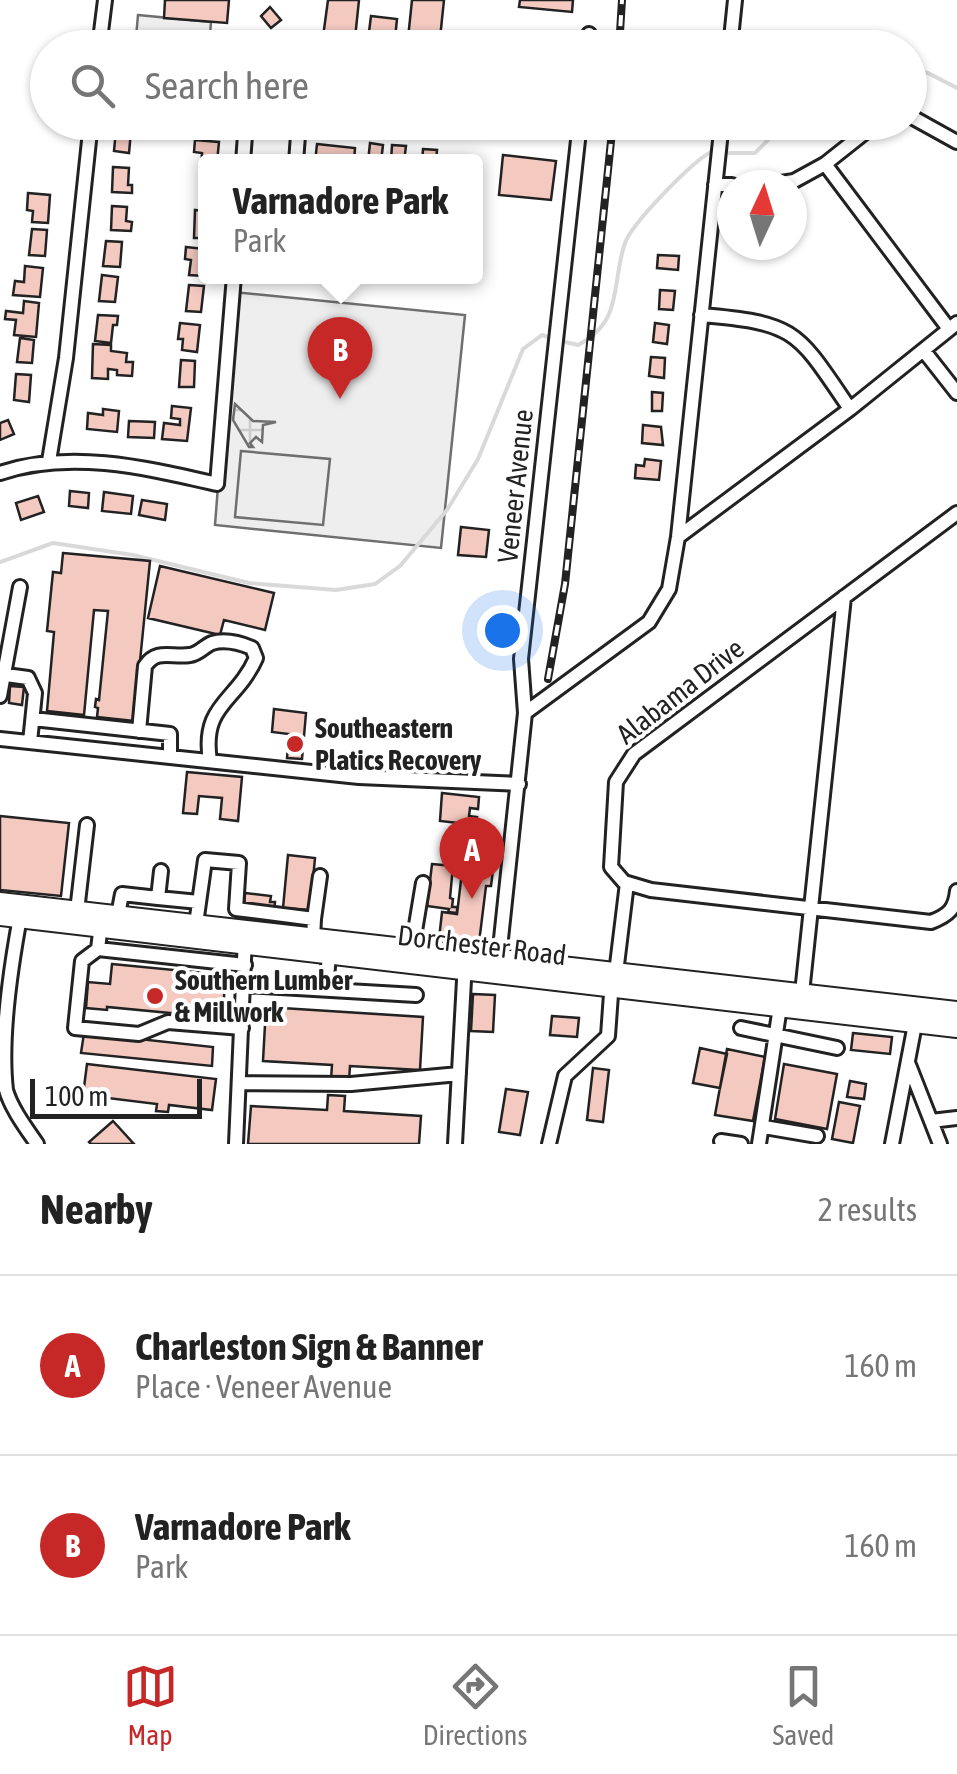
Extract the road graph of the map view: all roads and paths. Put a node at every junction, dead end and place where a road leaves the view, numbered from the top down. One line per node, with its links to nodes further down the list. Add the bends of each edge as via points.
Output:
1 (105, 0): 3 (street)
2 (735, 0): 4 (street)
3 (101, 30)
4 (732, 30)
5 (927, 125): 10 (street)
6 (89, 140): 20 (street)
7 (578, 140): 28 (street, Veneer Avenue, via 521,659)
8 (720, 140): 13 (street)
9 (855, 140): 11 (street)
10 (957, 142)
11 (825, 164): 12 (street); 16 (street)
12 (807, 174)
13 (715, 185): 15 (street)
14 (233, 284): 20 (street, via 217,484 123,465)
15 (701, 315): 19 (street, via 781,328 808,348); 23 (street)
16 (953, 326): 17 (street)
17 (924, 351): 18 (street); 19 (street)
18 (957, 393)
19 (850, 410): 23 (street)
20 (48, 461): 21 (street)
21 (0, 473)
22 (957, 513): 25 (street, Alabama Drive)
23 (678, 537): 28 (street, via 669,589 649,622)
24 (20, 586): 26 (street)
25 (844, 597): 40 (street, Alabama Drive, via 622,768 611,866); 45 (street)
26 (6, 676): 27 (street); 29 (street, via 30,680)
27 (0, 696)
28 (525, 713): 35 (street, Veneer Avenue)
29 (33, 719): 30 (street); 32 (street)
30 (140, 731): 33 (street, via 170,734); 34 (street, via 151,658 190,655 212,643 252,648 256,658 209,722)
31 (0, 739): 32 (street)
32 (30, 742): 33 (street)
33 (170, 757): 34 (street)
34 (210, 761): 35 (street)
35 (518, 784): 59 (street, Veneer Avenue)
36 (87, 825): 46 (street)
37 (161, 871): 42 (street)
38 (320, 876): 50 (street)
39 (423, 883): 54 (street)
40 (627, 883): 45 (street); 60 (street)
41 (957, 890): 45 (street, via 956,905 931,922)
42 (158, 898): 44 (street); 49 (street, via 122,894)
43 (0, 902): 47 (main road, Dorchester Road)
44 (200, 902): 51 (street, via 205,860 240,863 236,910); 52 (street)
45 (810, 908): 63 (street)
46 (77, 910): 47 (main road, Dorchester Road); 49 (main road, Dorchester Road)
47 (21, 911): 48 (main road, Dorchester Road); 49 (main road, Dorchester Road); 81 (street, via 0,1033 1,1067 7,1094)
48 (0, 916)
49 (107, 919): 52 (main road, Dorchester Road); 53 (street)
50 (314, 928): 51 (main road, Dorchester Road); 54 (main road, Dorchester Road)
51 (245, 929): 52 (main road, Dorchester Road); 55 (main road, Dorchester Road); 58 (street)
52 (204, 930): 56 (street)
53 (98, 949): 56 (street); 68 (street, via 82,960 75,1028 139,1034 168,1022)
54 (412, 949): 57 (main road, Dorchester Road)
55 (329, 955): 57 (main road, Dorchester Road); 62 (street)
56 (204, 961): 58 (street)
57 (465, 963): 59 (main road, Dorchester Road); 74 (street)
58 (245, 965): 61 (street)
59 (498, 967): 60 (main road, Dorchester Road)
60 (614, 978): 63 (main road, Dorchester Road); 65 (main road, Dorchester Road); 84 (street, via 608,1036 565,1076)
61 (244, 985): 62 (street); 68 (street)
62 (326, 990): 64 (street)
63 (802, 993): 67 (main road, Dorchester Road)
64 (416, 995)
65 (780, 1007): 67 (main road, Dorchester Road); 71 (street)
66 (957, 1011): 67 (main road, Dorchester Road)
67 (917, 1015): 70 (main road, Dorchester Road); 73 (street)
68 (242, 1028): 75 (street)
69 (741, 1028): 71 (street)
70 (957, 1028)
71 (777, 1035): 72 (street); 78 (street)
72 (837, 1048)
73 (908, 1063): 77 (street); 87 (street)
74 (458, 1074): 75 (street, via 351,1084); 83 (street)
75 (239, 1082): 82 (street)
76 (957, 1118): 77 (street)
77 (932, 1122): 88 (street)
78 (764, 1126): 79 (street); 86 (street)
79 (817, 1136)
80 (721, 1141): 85 (street)
81 (37, 1144)
82 (236, 1144)
83 (454, 1144)
84 (549, 1144)
85 (741, 1144)
86 (759, 1144)
87 (892, 1144)
88 (940, 1144)

